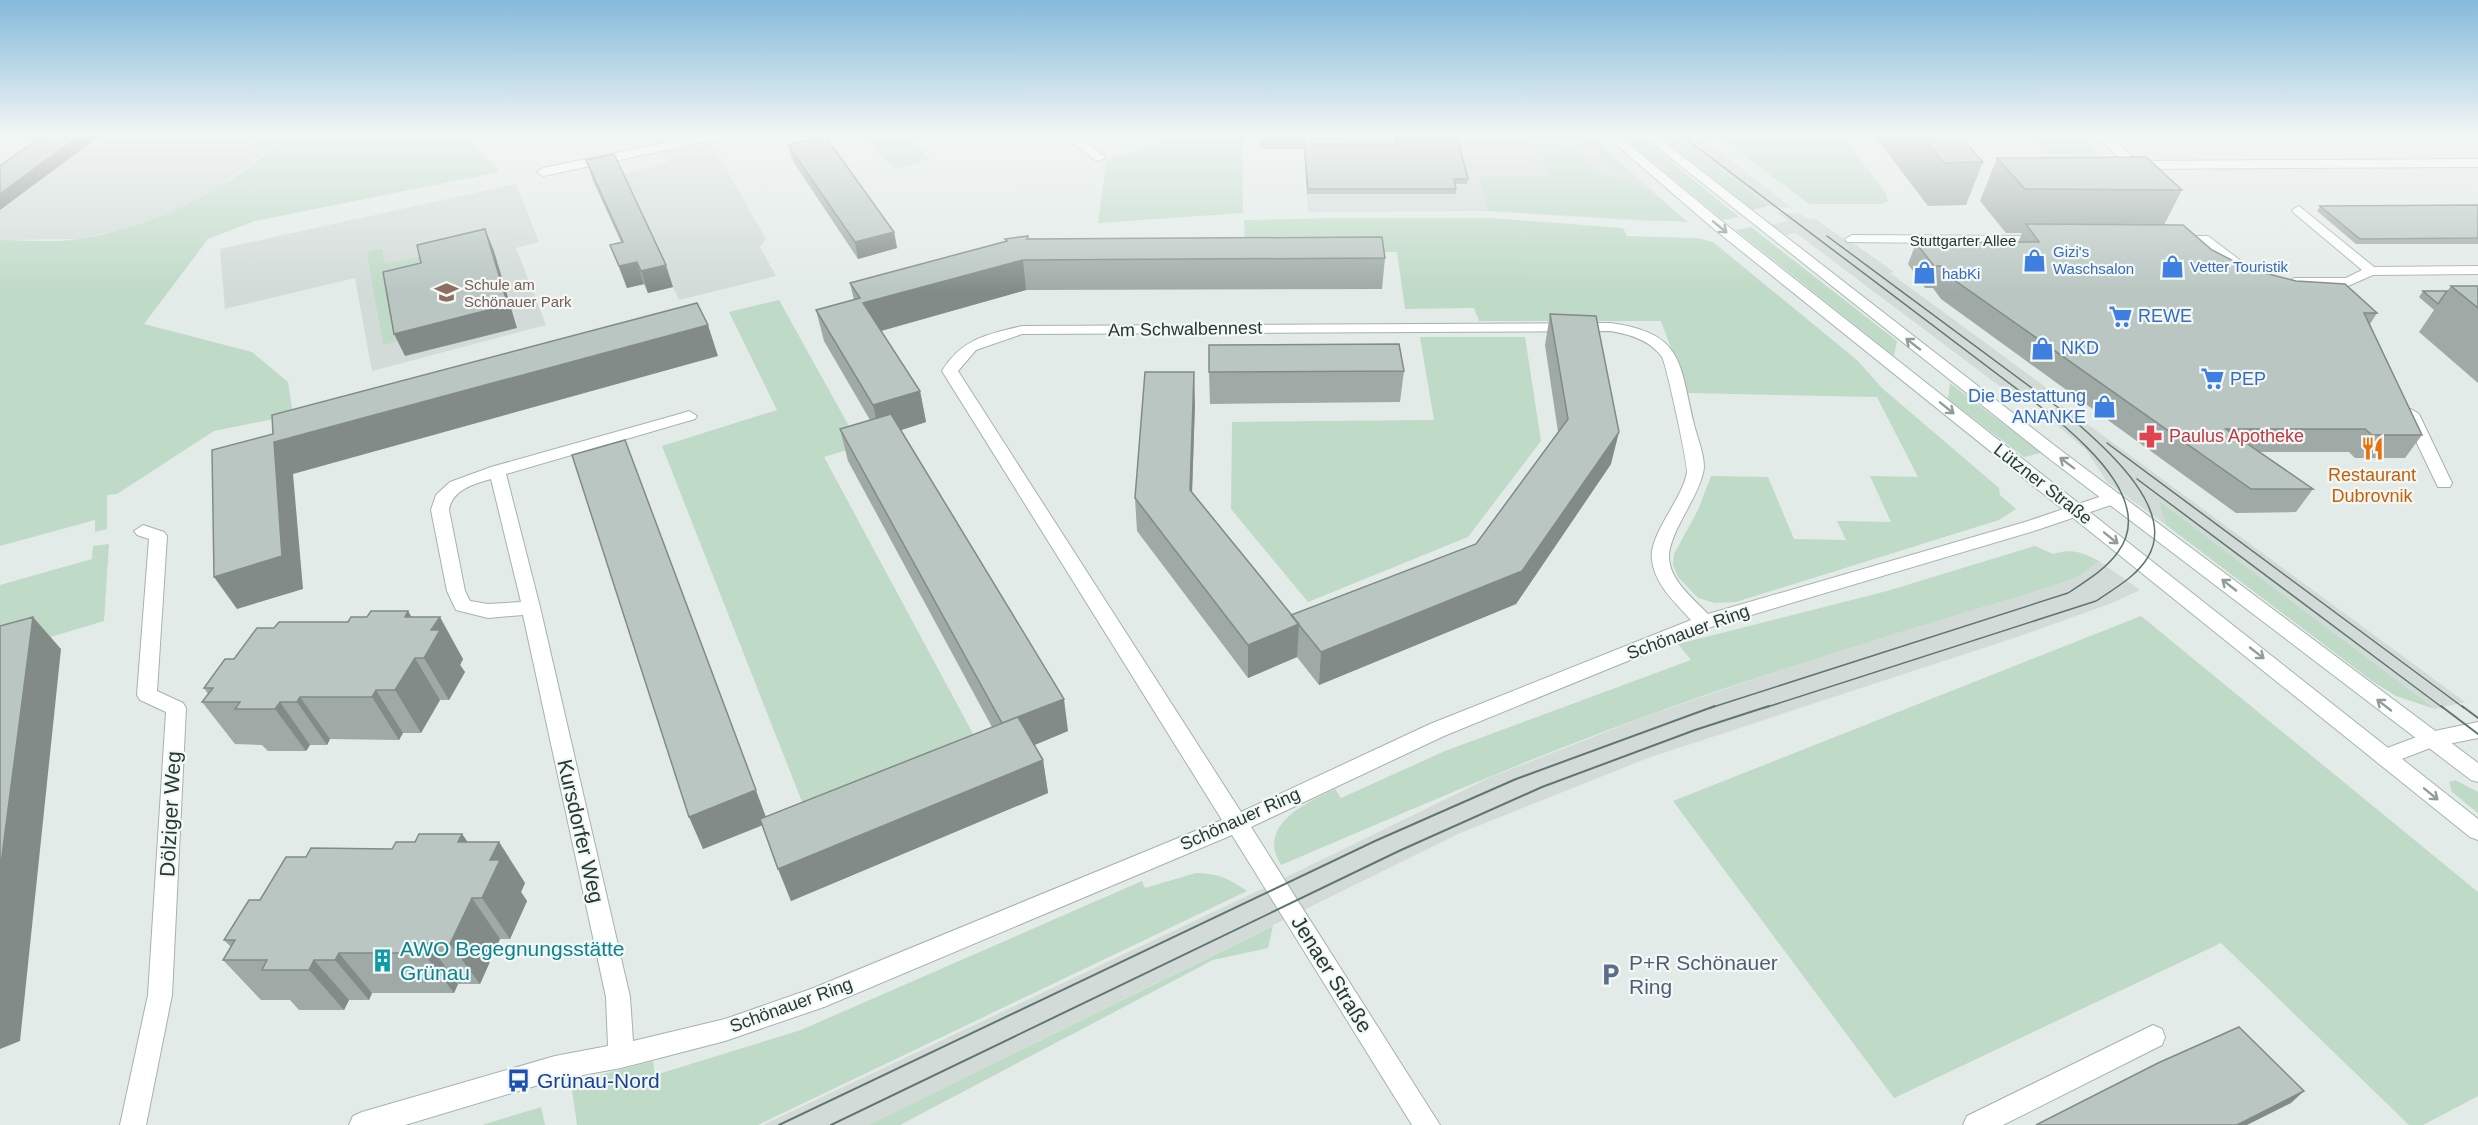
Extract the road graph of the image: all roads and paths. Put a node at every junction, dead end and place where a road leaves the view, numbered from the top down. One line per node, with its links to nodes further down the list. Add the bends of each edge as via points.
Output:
1 (1673, 188): 16 (street, Lützner Straße, one-way to 16)
2 (1714, 188): 15 (street, Lützner Straße, one-way to 2)
3 (2300, 210): 8 (street)
4 (1852, 239): 5 (street, Stuttgarter Allee)
5 (2060, 240)
6 (2162, 240): 9 (street, via 2208,240 2231,262)
7 (2478, 270): 8 (street)
8 (2371, 271): 10 (street, via 2351,287)
9 (2257, 276)
10 (2276, 281)
11 (2405, 401): 14 (street)
12 (689, 416): 13 (street)
13 (497, 471): 18 (street, Kursdorfer Weg); 18 (street, via 456,486 442,499 440,510 456,591 463,605 478,612)
14 (2444, 483)
15 (2114, 498): 16 (street, Schönauer Ring); 21 (street, Lützner Straße, one-way to 15)
16 (2077, 511): 19 (street, Schönauer Ring); 22 (street, Lützner Straße, one-way to 22)
17 (142, 531): 28 (street, Dölziger Weg, via 158,536 147,695 176,708 160,995)
18 (531, 608): 27 (street, Kursdorfer Weg, via 618,997)
19 (1704, 622): 24 (street, Schönauer Ring, via 1437,730); 24 (street, Am Schwalbennest, via 1667,581 1660,558 1696,471 1671,358 1662,346 1628,329 1404,326 1023,330 981,341 958,355 950,371)
20 (2478, 730): 21 (street)
21 (2430, 740): 22 (street); 23 (street, Lützner Straße)
22 (2386, 757): 25 (street, Lützner Straße, one-way to 25)
23 (2478, 774)
24 (1238, 823): 27 (street, Schönauer Ring, via 815,999 725,1030); 30 (street, Jenaer Straße)
25 (2478, 831)
26 (2153, 1037): 31 (street)
27 (621, 1056): 29 (street, Schönauer Ring, via 555,1068)
28 (133, 1125)
29 (362, 1125)
30 (1427, 1125)
31 (1976, 1125)

